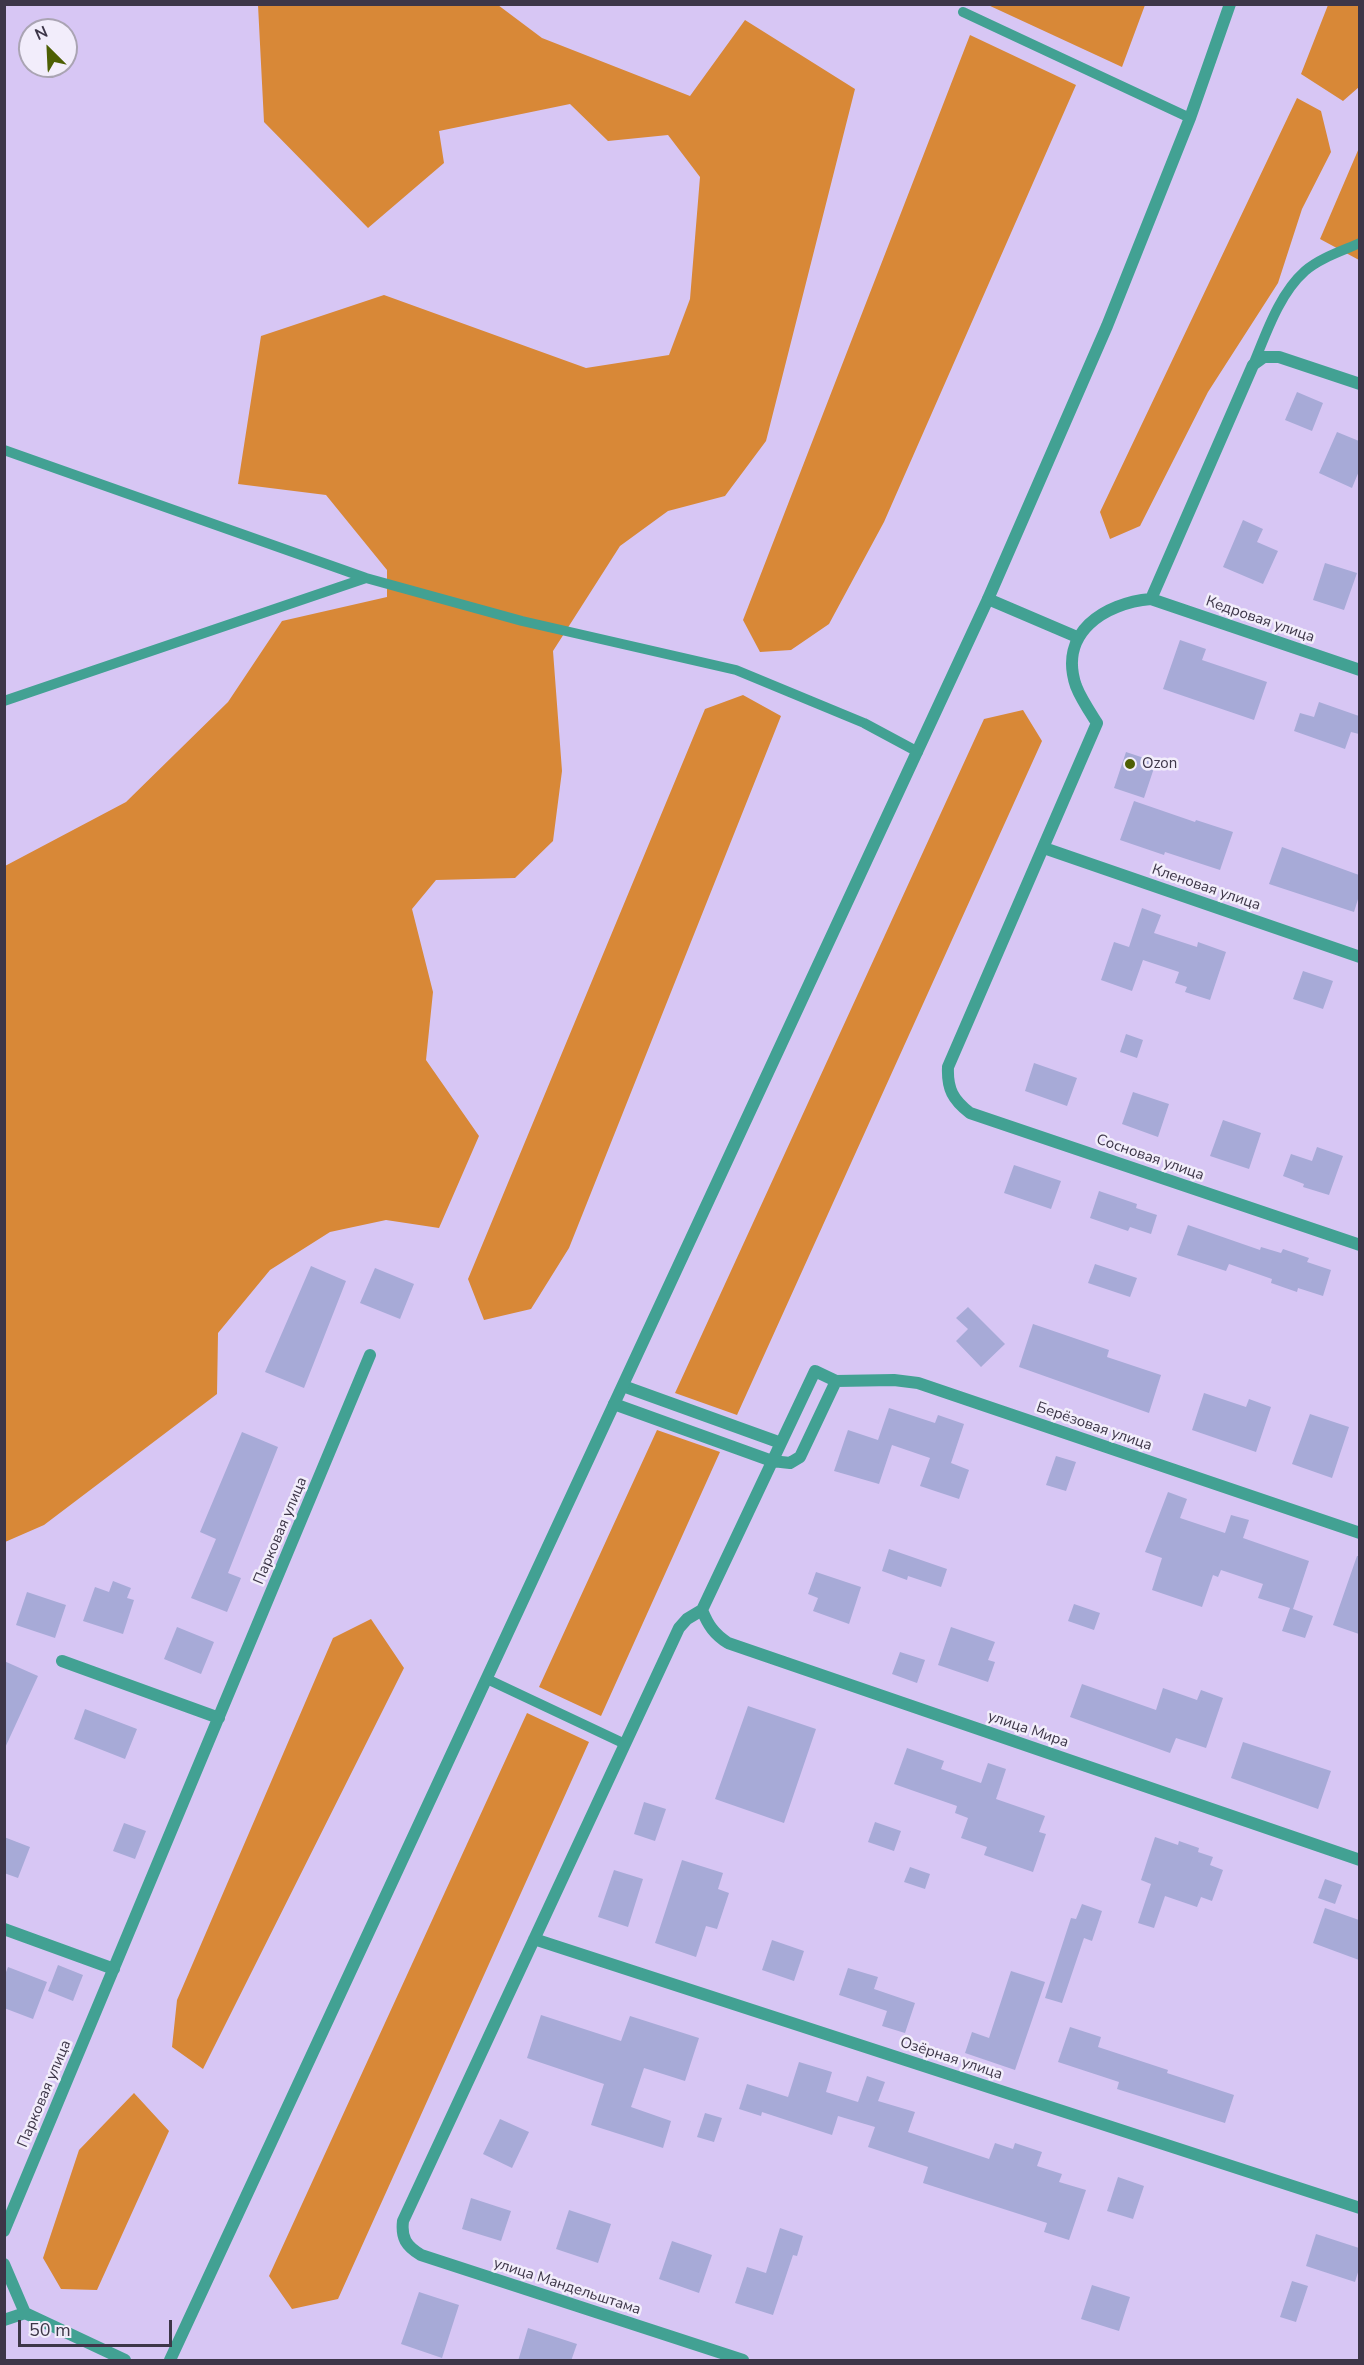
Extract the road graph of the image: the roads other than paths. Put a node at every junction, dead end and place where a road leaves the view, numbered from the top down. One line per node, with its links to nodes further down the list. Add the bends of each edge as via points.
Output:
1 (1230, 4): 3 (street)
2 (963, 12): 3 (lane)
3 (1190, 118): 9 (street, via 1107,326)
4 (1359, 243): 5 (lane, via 1305,271 1287,292)
5 (1253, 365): 6 (street, via 1264,357 1280,357); 10 (street)
6 (1359, 384)
7 (4, 450): 8 (lane)
8 (366, 578): 13 (lane); 14 (lane, via 522,621 736,670 864,723)
9 (988, 599): 11 (street); 14 (street)
10 (1151, 599): 11 (street, via 1118,605 1095,617); 12 (street, Кедровая улица)
11 (1077, 638): 15 (street, via 1072,666 1076,687 1097,723)
12 (1359, 670)
13 (4, 701)
14 (918, 752): 20 (street)
15 (1044, 848): 16 (street, Кленовая улица); 17 (street, Сосновая улица, via 948,1067 950,1093 958,1104 970,1113)
16 (1359, 957)
17 (1359, 1245)
18 (370, 1355): 28 (street, Парковая улица)
19 (836, 1381): 22 (street, Берёзовая улица, via 815,1371); 23 (street, via 800,1457 790,1463); 24 (street, Берёзовая улица, via 918,1383)
20 (623, 1386): 21 (street); 22 (street)
21 (614, 1404): 23 (street); 27 (street)
22 (781, 1443): 23 (street)
23 (772, 1461): 25 (street)
24 (1359, 1533)
25 (702, 1610): 29 (street, via 679,1628); 30 (street, улица Мира, via 707,1625 728,1643)
26 (62, 1661): 28 (street)
27 (487, 1679): 29 (lane); 40 (street)
28 (219, 1718): 33 (street, Парковая улица)
29 (625, 1744): 32 (street)
30 (1359, 1860)
31 (4, 1929): 33 (street)
32 (534, 1939): 34 (street, Озёрная улица); 41 (street, улица Мандельштама, via 403,2221 403,2240 421,2255)
33 (114, 1969): 35 (street, Парковая улица)
34 (1359, 2208)
35 (4, 2231)
36 (4, 2264): 37 (street)
37 (25, 2313): 38 (street); 39 (street)
38 (4, 2320)
39 (125, 2361)
40 (170, 2361)
41 (743, 2361)

